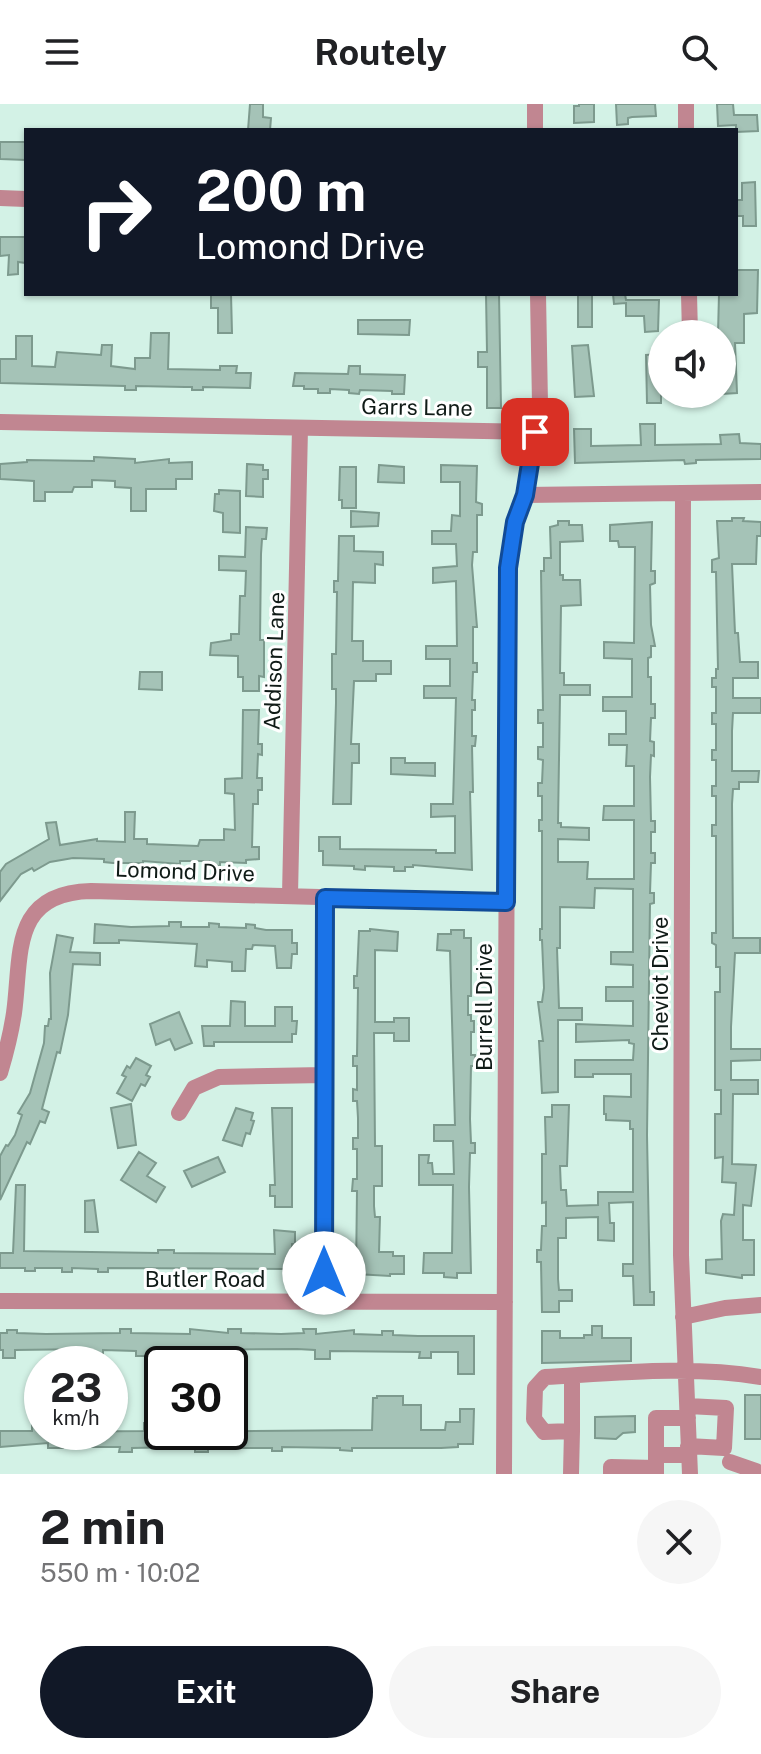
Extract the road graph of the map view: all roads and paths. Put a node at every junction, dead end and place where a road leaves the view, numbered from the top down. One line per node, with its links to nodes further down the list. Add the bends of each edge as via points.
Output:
1 (535, 104): 3 (street)
2 (686, 104): 4 (street)
3 (535, 128)
4 (686, 128)
5 (0, 198): 6 (street)
6 (24, 199)
7 (538, 296): 12 (street, via 540,404)
8 (689, 296): 9 (street)
9 (690, 320)
10 (0, 422): 11 (street, Garrs Lane)
11 (300, 428): 12 (street, Garrs Lane); 16 (street, Addison Lane)
12 (535, 432): 15 (street)
13 (761, 492): 14 (street)
14 (683, 493): 15 (street); 26 (street, Cheviot Drive)
15 (525, 495): 18 (street, Burrell Drive, via 508,568)
16 (290, 895): 17 (street, Lomond Drive); 19 (street, Lomond Drive, via 77,891 46,903 31,919 19,946 14,1012)
17 (325, 898): 18 (street, Lomond Drive); 20 (street)
18 (506, 902): 24 (street, Burrell Drive)
19 (0, 1073)
20 (324, 1075): 21 (street, via 219,1077 194,1088); 23 (street)
21 (179, 1113)
22 (0, 1301): 23 (street, Butler Road)
23 (324, 1301): 24 (street, Butler Road)
24 (505, 1302): 30 (street, Burrell Drive)
25 (761, 1305): 26 (street)
26 (683, 1317): 27 (street, Cheviot Drive)
27 (685, 1372): 28 (street); 29 (street); 32 (street, Cheviot Drive)
28 (572, 1376): 31 (street, via 545,1377 535,1388); 33 (street)
29 (761, 1377)
30 (505, 1399): 31 (street); 37 (street, Burrell Drive)
31 (534, 1401): 33 (street, via 534,1419 544,1432)
32 (688, 1412): 34 (street, Cheviot Drive); 35 (street, via 726,1408); 36 (street, via 656,1418)
33 (572, 1431): 38 (street)
34 (688, 1451): 35 (street); 36 (street); 40 (street, Cheviot Drive)
35 (727, 1461): 41 (street)
36 (656, 1466): 39 (street, via 611,1467)
37 (504, 1474)
38 (571, 1474)
39 (611, 1474)
40 (690, 1474)
41 (755, 1474)

